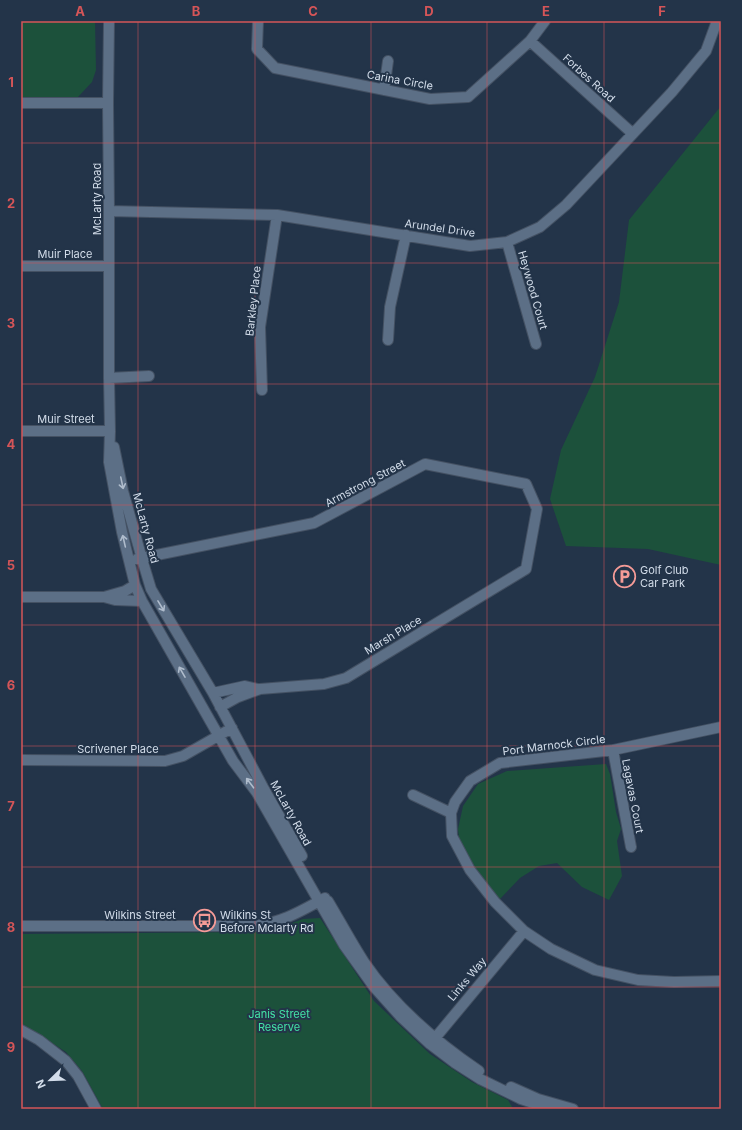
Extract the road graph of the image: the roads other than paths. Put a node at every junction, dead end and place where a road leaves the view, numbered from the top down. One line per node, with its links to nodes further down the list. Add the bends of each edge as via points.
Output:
1 (109, 21): 9 (street, McLarty Road)
2 (258, 21): 7 (street, Carina Circle, via 257,49 275,68)
3 (545, 21): 5 (street, Carina Circle)
4 (717, 21): 10 (street, Arundel Drive, via 706,51)
5 (530, 41): 7 (street, Carina Circle, via 468,97 430,99); 10 (street, Forbes Road)
6 (388, 61): 7 (street)
7 (384, 90)
8 (21, 103): 9 (street)
9 (108, 103): 11 (street, McLarty Road)
10 (632, 134): 14 (street, Arundel Drive, via 566,205 540,226)
11 (109, 211): 12 (street, Arundel Drive); 16 (street, McLarty Road)
12 (276, 215): 13 (street, Arundel Drive); 21 (street, Barkley Place, via 260,327)
13 (406, 235): 14 (street, Arundel Drive, via 470,246); 17 (street, via 390,307)
14 (508, 242): 18 (street, Heywood Court)
15 (21, 266): 16 (street, Muir Place)
16 (109, 266): 20 (street, McLarty Road)
17 (388, 340)
18 (536, 344)
19 (149, 376): 20 (street)
20 (109, 378): 23 (street, McLarty Road)
21 (262, 390)
22 (21, 431): 23 (street, Muir Street)
23 (110, 431): 24 (street, McLarty Road, one-way to 24, via 123,491); 25 (street, McLarty Road, one-way to 23, via 109,462)
24 (142, 558): 25 (street, Armstrong Street); 26 (street, Armstrong Street, via 314,524 425,464 526,484 537,509); 27 (street, McLarty Road)
25 (129, 561): 28 (street, McLarty Road)
26 (526, 569): 31 (street, Marsh Place, via 346,678 324,684)
27 (151, 589): 28 (street); 32 (street, McLarty Road, one-way to 32)
28 (138, 593): 30 (street, via 125,591); 30 (street, via 115,600); 33 (street, McLarty Road, one-way to 28)
29 (21, 597): 30 (street)
30 (104, 597)
31 (260, 689): 32 (street, Marsh Place, via 238,697); 32 (street, Marsh Place, via 245,686)
32 (217, 700): 33 (street); 35 (street, McLarty Road)
33 (202, 707): 36 (street, McLarty Road)
34 (721, 727): 37 (street, Port Marnock Circle)
35 (232, 728): 36 (street, Scrivener Place); 42 (street, McLarty Road)
36 (219, 736): 38 (street, Scrivener Place, via 183,756 165,761); 42 (street, McLarty Road, one-way to 36)
37 (613, 750): 40 (street, Port Marnock Circle, via 500,763 470,781 455,802); 41 (street, Lagavas Court)
38 (21, 760)
39 (413, 796): 40 (street)
40 (451, 813): 44 (street, Port Marnock Circle, via 452,836 470,870 495,902)
41 (631, 847)
42 (322, 899): 43 (street, Wilkins Street, via 286,918 255,926); 47 (street, McLarty Road, via 344,945 374,988 400,1016)
43 (21, 926)
44 (524, 930): 45 (street, Port Marnock Circle, via 551,949 595,970 638,980); 47 (street, Links Way)
45 (721, 980)
46 (21, 1030): 50 (street, via 66,1061 78,1076)
47 (432, 1041): 48 (street, McLarty Road)
48 (522, 1100): 49 (street, McLarty Road)
49 (535, 1104): 51 (street, McLarty Road); 52 (street, McLarty Road)
50 (96, 1109)
51 (551, 1109)
52 (573, 1109)

